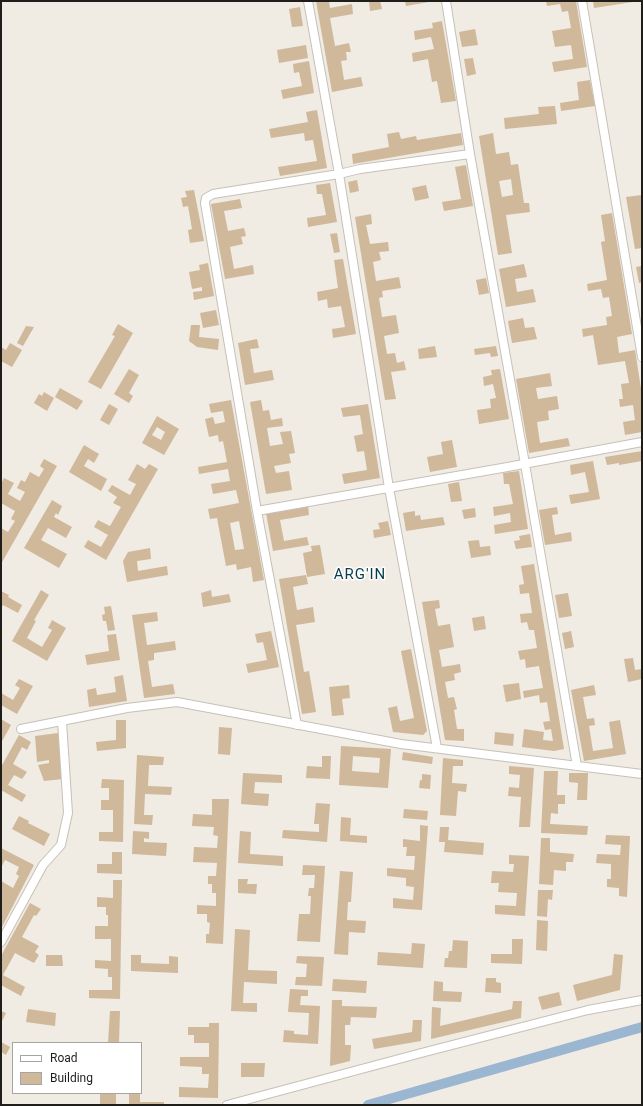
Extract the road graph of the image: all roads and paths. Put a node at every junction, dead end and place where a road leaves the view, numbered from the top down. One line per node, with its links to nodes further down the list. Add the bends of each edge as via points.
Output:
1 (308, 1): 5 (street)
2 (446, 1): 4 (street)
3 (582, 1): 6 (street)
4 (470, 154): 5 (street); 8 (street)
5 (339, 174): 9 (street); 10 (street, via 212,194 205,202)
6 (642, 358)
7 (642, 442): 8 (street)
8 (525, 464): 9 (street); 15 (street)
9 (389, 488): 10 (street); 14 (street)
10 (257, 511): 12 (street)
11 (62, 721): 12 (street, via 127,708 177,702); 13 (street); 17 (street, via 68,813 60,845 43,865)
12 (297, 725): 14 (street)
13 (21, 729)
14 (437, 748): 15 (street)
15 (577, 766): 16 (street)
16 (642, 774)
17 (1, 942)
18 (642, 1000): 19 (street, via 588,1010)
19 (227, 1105)

